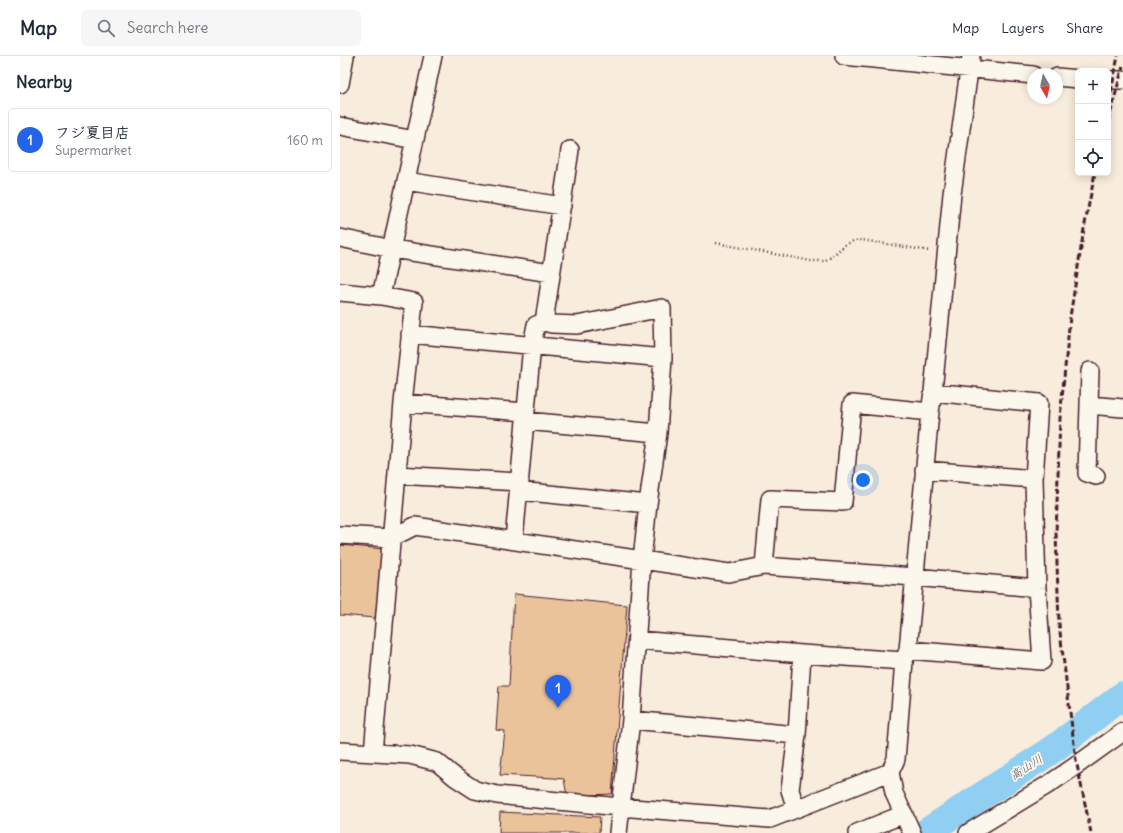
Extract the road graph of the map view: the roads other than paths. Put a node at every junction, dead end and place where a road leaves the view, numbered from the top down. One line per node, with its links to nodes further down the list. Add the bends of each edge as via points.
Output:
1 (345, 56): 10 (street)
2 (433, 56): 12 (street)
3 (844, 56): 4 (street)
4 (970, 63): 5 (street); 26 (street, via 952,194)
5 (1027, 74)
6 (1063, 78): 7 (street)
7 (1075, 79)
8 (1111, 80): 9 (street)
9 (1123, 80)
10 (340, 84)
11 (340, 126): 12 (street)
12 (416, 140): 14 (street)
13 (570, 150): 15 (street)
14 (406, 181): 15 (street); 17 (street)
15 (562, 206): 18 (street)
16 (340, 238): 17 (street)
17 (392, 249): 18 (street); 20 (street)
18 (551, 274): 21 (street)
19 (340, 292): 20 (street)
20 (381, 296): 22 (street, via 414,302)
21 (544, 322): 23 (street, via 536,325); 24 (street, via 577,325 662,308)
22 (410, 334): 23 (street); 27 (street)
23 (532, 345): 24 (street); 31 (street)
24 (663, 358): 32 (street)
25 (1090, 371): 28 (street)
26 (933, 392): 30 (street); 36 (street, via 1039,403)
27 (403, 403): 31 (street); 34 (street)
28 (1089, 405): 29 (street); 35 (street, via 1087,473)
29 (1123, 408)
30 (930, 412): 33 (street); 43 (street, via 852,404 843,502 770,499)
31 (526, 416): 32 (street); 37 (street)
32 (658, 433): 38 (street)
33 (924, 470): 36 (street); 44 (street)
34 (397, 475): 37 (street); 40 (street)
35 (1096, 476)
36 (1034, 479): 45 (street)
37 (519, 486): 38 (street); 41 (street)
38 (648, 504): 42 (street)
39 (340, 536): 40 (street)
40 (391, 538): 41 (street, via 415,526); 53 (street)
41 (514, 540): 42 (street)
42 (642, 560): 43 (street, via 729,573); 46 (street)
43 (764, 566): 44 (street)
44 (914, 577): 45 (street); 48 (street)
45 (1037, 588): 48 (street, via 1042,661)
46 (637, 640): 47 (street); 49 (street)
47 (802, 654): 48 (street); 51 (street)
48 (906, 656): 54 (street, via 896,759)
49 (631, 720): 51 (street); 55 (street)
50 (1123, 732): 60 (street, via 1049,784)
51 (797, 735): 56 (street, via 790,790)
52 (340, 751): 53 (street)
53 (373, 753): 55 (street, via 410,755 437,762 475,790 497,795)
54 (890, 772): 56 (street); 57 (street, via 894,793)
55 (620, 807): 56 (street, via 770,819); 58 (street)
56 (796, 809)
57 (908, 823): 59 (street)
58 (618, 833)
59 (857, 833)
60 (968, 833)

